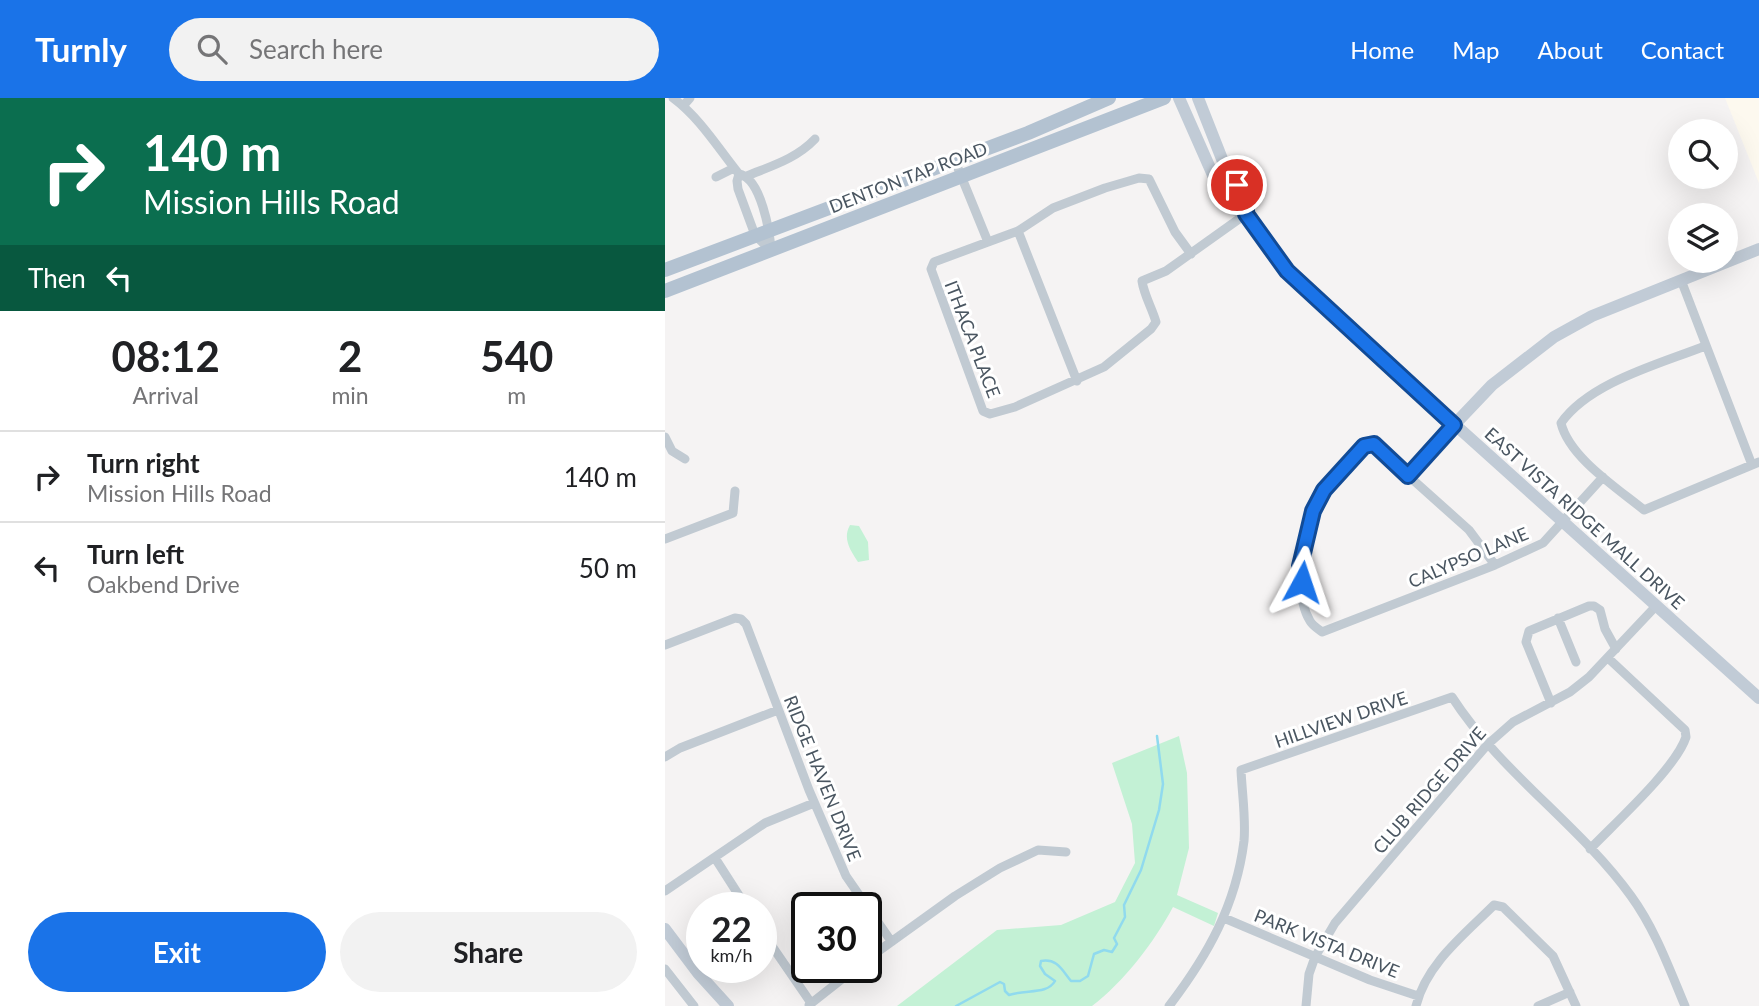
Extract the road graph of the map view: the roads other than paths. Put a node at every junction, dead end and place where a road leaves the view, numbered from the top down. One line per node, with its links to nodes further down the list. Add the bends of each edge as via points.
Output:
1 (673, 98): 7 (street)
2 (690, 98): 7 (street)
3 (1109, 98): 9 (main road, DENTON TAP ROAD)
4 (1164, 98): 11 (main road, DENTON TAP ROAD)
5 (1179, 98): 13 (main road, EAST VISTA RIDGE MALL DRIVE, via 1233,209)
6 (1198, 98): 13 (main road, EAST VISTA RIDGE MALL DRIVE, via 1223,159 1246,199)
7 (683, 106): 10 (street)
8 (815, 139): 10 (street, via 794,157)
9 (955, 161): 11 (street); 14 (main road, DENTON TAP ROAD)
10 (740, 173): 12 (street); 14 (street, via 756,191); 16 (street, via 738,189)
11 (961, 176): 17 (street); 19 (main road, DENTON TAP ROAD)
12 (716, 177)
13 (1245, 213): 20 (street, ITHACA PLACE); 26 (main road, EAST VISTA RIDGE MALL DRIVE, via 1287,271)
14 (770, 230): 16 (main road, DENTON TAP ROAD); 19 (street)
15 (1018, 231): 17 (street); 20 (street, via 1053,208 1139,178 1149,180); 25 (street)
16 (755, 235): 19 (street); 21 (main road, DENTON TAP ROAD)
17 (988, 242): 25 (street, ITHACA PLACE, via 934,262 931,269 983,411 990,414 1016,407)
18 (1759, 249): 22 (main road)
19 (771, 251): 23 (main road, DENTON TAP ROAD)
20 (1191, 254): 25 (street, ITHACA PLACE, via 1142,281 1156,322 1151,329 1104,367)
21 (665, 270)
22 (1681, 280): 24 (street); 26 (main road, via 1592,316 1554,337 1492,385)
23 (665, 291)
24 (1705, 346): 29 (street); 31 (street, via 1604,388 1568,413 1561,423 1564,436)
25 (1077, 381)
26 (1454, 425): 30 (street); 33 (main road, EAST VISTA RIDGE MALL DRIVE)
27 (665, 437): 28 (street, via 672,451)
28 (685, 459)
29 (1756, 463): 31 (street, via 1644,510)
30 (1408, 476): 35 (street, via 1469,530); 35 (street, CALYPSO LANE, via 1374,444 1364,446 1324,490 1313,511 1300,566 1310,621 1322,632)
31 (1602, 477): 33 (street, CALYPSO LANE)
32 (735, 491): 34 (street, via 733,513)
33 (1563, 523): 35 (street, CALYPSO LANE, via 1543,542); 36 (main road, EAST VISTA RIDGE MALL DRIVE)
34 (665, 539)
35 (1495, 565)
36 (1656, 606): 39 (street, CLUB RIDGE DRIVE); 42 (main road, EAST VISTA RIDGE MALL DRIVE)
37 (1558, 618): 39 (street, via 1598,607); 41 (street); 43 (street, via 1531,629 1526,636)
38 (665, 645): 44 (street, RIDGE HAVEN DRIVE, via 741,619)
39 (1616, 649): 40 (street, CLUB RIDGE DRIVE)
40 (1608, 659): 43 (street, CLUB RIDGE DRIVE); 48 (street, via 1685,730 1686,737 1647,791)
41 (1576, 662)
42 (1759, 698)
43 (1551, 703): 45 (street, CLUB RIDGE DRIVE, via 1513,722)
44 (778, 710): 46 (street); 47 (street, RIDGE HAVEN DRIVE)
45 (1487, 745): 48 (street); 53 (street, HILLVIEW DRIVE, via 1452,697 1241,770 1244,839); 58 (street, CLUB RIDGE DRIVE, via 1335,923)
46 (665, 757)
47 (814, 803): 50 (street, via 765,823); 55 (street, RIDGE HAVEN DRIVE, via 846,876)
48 (1590, 849): 70 (street, via 1649,922)
49 (1066, 852): 55 (street, via 1038,849 1000,868)
50 (715, 858): 51 (street); 52 (street)
51 (665, 891)
52 (737, 892)
53 (1224, 918): 58 (street, PARK VISTA DRIVE); 66 (street, via 1210,948)
54 (665, 929): 65 (main road)
55 (891, 941): 56 (street)
56 (882, 948)
57 (777, 955): 63 (street)
58 (1315, 957): 62 (street, PARK VISTA DRIVE); 67 (street, CLUB RIDGE DRIVE)
59 (665, 968): 64 (street)
60 (837, 983): 63 (street)
61 (1570, 992): 62 (street, via 1553,956 1503,906 1494,905 1433,969); 68 (street); 69 (street)
62 (1417, 1001)
63 (809, 1005)
64 (694, 1006)
65 (728, 1006)
66 (1170, 1006)
67 (1306, 1006)
68 (1538, 1006)
69 (1576, 1006)
70 (1685, 1006)

